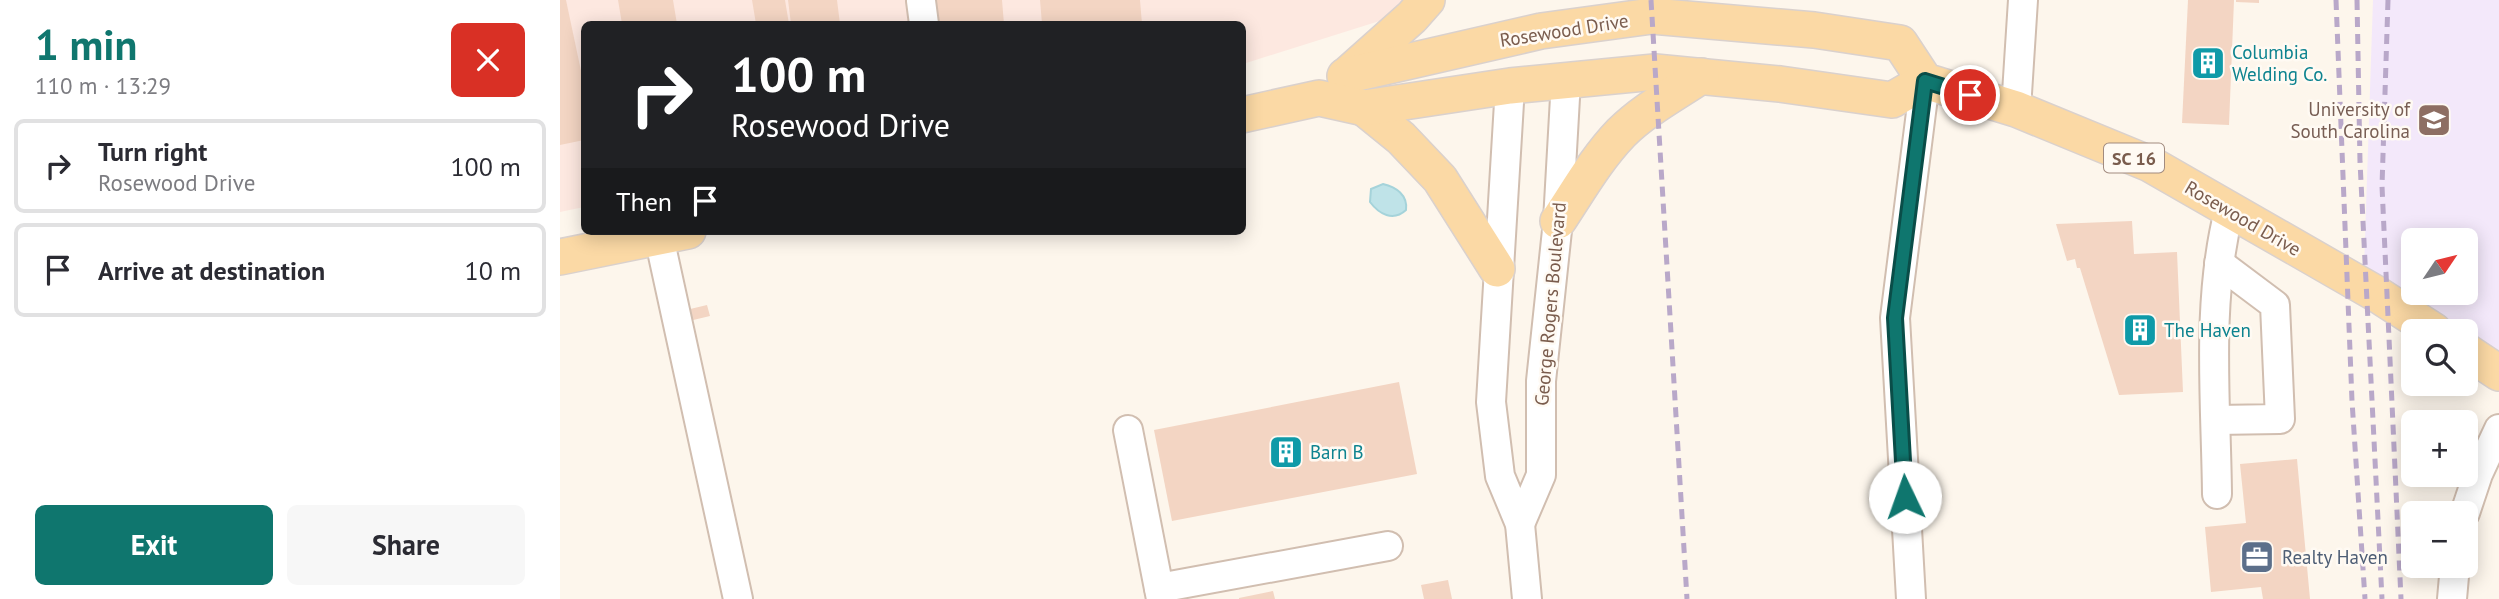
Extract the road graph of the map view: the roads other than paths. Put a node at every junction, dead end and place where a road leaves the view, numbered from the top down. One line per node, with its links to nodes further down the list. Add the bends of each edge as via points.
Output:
1 (1427, 0): 7 (main road)
2 (2023, 0): 14 (street)
3 (921, 1): 6 (street)
4 (1674, 9): 5 (main road, Rosewood Drive, via 1652,16); 10 (main road, Rosewood Drive, via 1900,43)
5 (1542, 16): 7 (main road, Rosewood Drive); 9 (main road); 11 (main road)
6 (924, 21)
7 (1345, 76): 12 (main road, Rosewood Drive)
8 (1701, 76): 9 (main road, Rosewood Drive, via 1655,72); 10 (main road, Rosewood Drive, via 1892,100); 17 (main road, via 1622,132)
9 (1566, 80): 11 (main road, Rosewood Drive); 17 (street, George Rogers Boulevard)
10 (1925, 81): 14 (main road, Rosewood Drive / SC 16); 37 (street, via 1895,318)
11 (1510, 86): 13 (main road, Rosewood Drive); 22 (street, George Rogers Boulevard)
12 (1319, 99): 13 (main road, Rosewood Drive); 15 (main road, Rosewood Drive)
13 (1364, 108): 22 (main road, via 1440,179)
14 (2016, 110): 16 (main road, Rosewood Drive / SC 16, via 2150,164)
15 (1246, 114)
16 (2230, 211): 21 (street); 23 (main road, Rosewood Drive / SC 16)
17 (1558, 221): 31 (street, George Rogers Boulevard, via 1541,381 1541,475)
18 (668, 235): 20 (main road)
19 (673, 235): 35 (street)
20 (560, 257)
21 (2218, 263): 26 (street); 26 (street, via 2275,305 2280,419)
22 (1497, 269): 31 (street, George Rogers Boulevard, via 1491,402 1500,476)
23 (2415, 319)
24 (2478, 359): 25 (main road)
25 (2499, 373)
26 (2216, 420): 29 (street)
27 (2499, 429): 30 (street)
28 (1128, 430): 34 (street)
29 (2217, 494)
30 (2469, 501)
31 (1520, 524): 36 (street, George Rogers Boulevard)
32 (1388, 546): 34 (street)
33 (2454, 578): 38 (street)
34 (1160, 593)
35 (738, 599)
36 (1527, 599)
37 (1911, 599)
38 (2452, 599)

